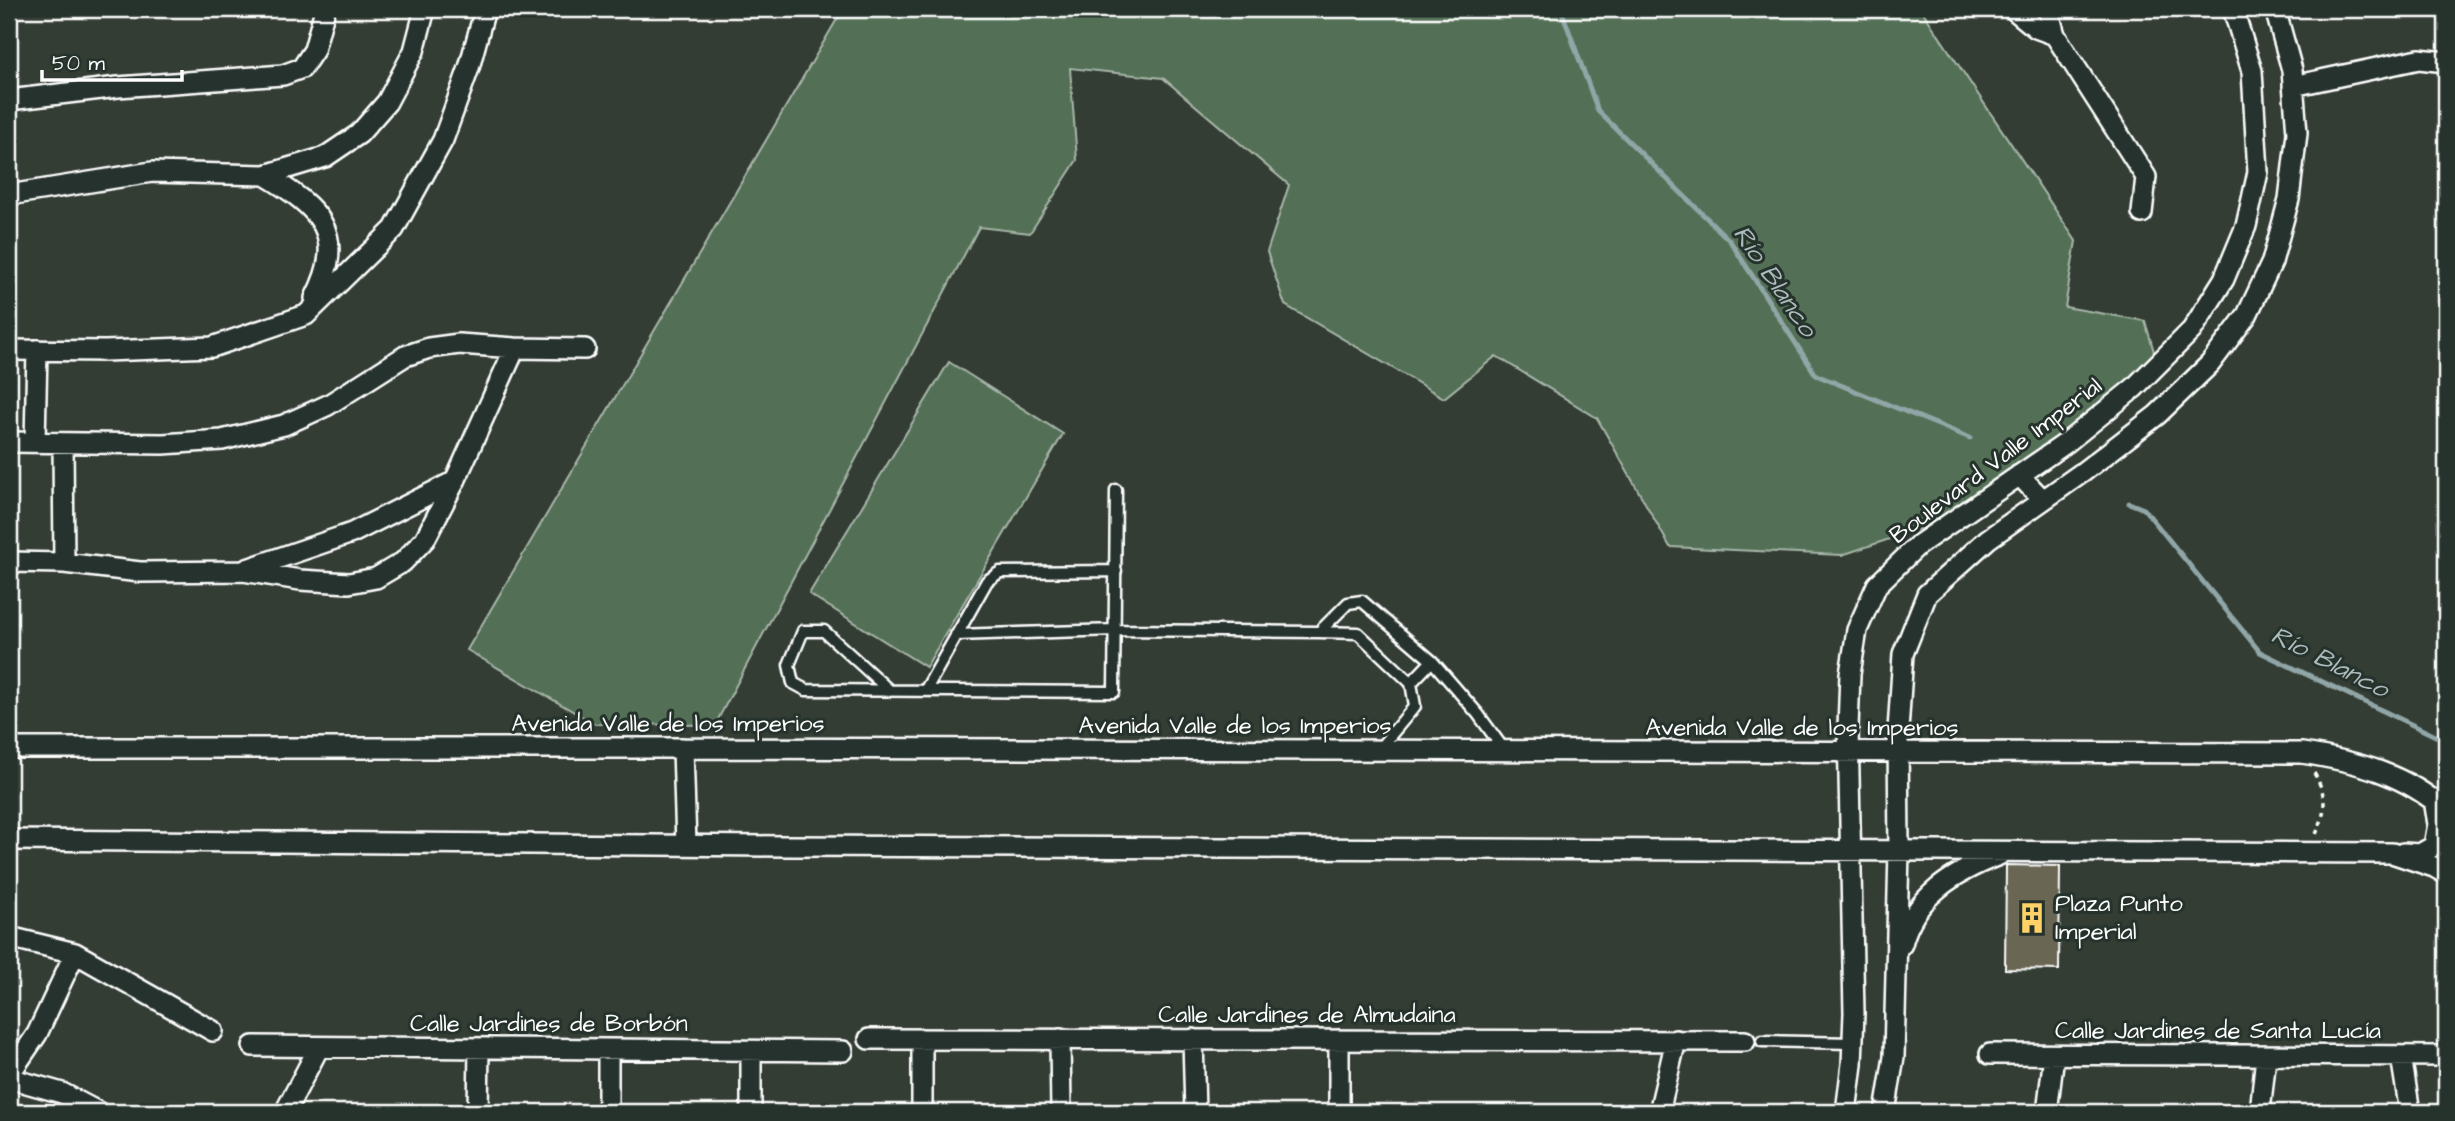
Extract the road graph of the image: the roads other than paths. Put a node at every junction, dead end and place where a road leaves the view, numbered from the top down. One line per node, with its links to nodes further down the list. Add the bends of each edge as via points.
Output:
1 (325, 9): 11 (street, via 314,50 302,68 283,75)
2 (425, 9): 12 (street, via 414,51 387,102 359,134 325,157)
3 (485, 9): 15 (street, via 443,140 394,229)
4 (2013, 9): 8 (street, via 2036,28)
5 (2048, 9): 8 (street)
6 (2233, 9): 23 (street, Boulevard Valle Imperial, via 2252,71 2258,173 2246,226 2224,279 2192,330 2134,388)
7 (2275, 9): 10 (street)
8 (2055, 35): 14 (street, via 2146,177)
9 (2446, 62): 10 (street, via 2419,59)
10 (2293, 86): 26 (street, via 2297,134 2289,199 2272,262 2247,315 2210,364 2157,415)
11 (9, 100)
12 (265, 175): 13 (street, via 152,172); 15 (street, via 297,194 319,216 329,244 326,276)
13 (9, 195)
14 (2142, 213)
15 (306, 315): 19 (street, via 212,348)
16 (514, 348): 17 (street); 22 (street, via 459,344 429,348 405,356 328,404 284,425 222,440); 24 (street)
17 (585, 348)
18 (9, 350): 19 (street)
19 (37, 350): 21 (street)
20 (12, 442): 21 (street)
21 (35, 442): 22 (street)
22 (63, 443): 28 (street)
23 (2019, 475): 26 (street); 43 (street, Boulevard Valle Imperial, via 1917,546 1877,585 1857,630 1850,674)
24 (455, 481): 29 (street, via 352,533); 29 (street, via 425,539 403,562 376,578 349,583)
25 (1116, 490): 30 (lane)
26 (2043, 500): 42 (street, via 1988,540 1927,594 1903,654)
27 (9, 562): 28 (street)
28 (64, 563): 29 (street, via 140,572)
29 (243, 571)
30 (1116, 571): 31 (lane); 33 (lane, via 1000,572 987,581)
31 (1116, 630): 32 (lane); 33 (lane); 37 (lane, via 1114,692)
32 (1319, 632): 34 (lane, via 1348,603 1362,601); 35 (lane, via 1358,633)
33 (957, 635): 37 (lane)
34 (1432, 661): 35 (lane); 41 (lane)
35 (1411, 683): 40 (lane, via 1415,706)
36 (890, 691): 36 (lane, via 806,691 793,683 789,665 803,631 824,631); 37 (lane)
37 (925, 691)
38 (9, 748): 39 (street, Avenida Valle de los Imperios)
39 (683, 748): 40 (street, Avenida Valle de los Imperios); 46 (street)
40 (1378, 751): 41 (street, Avenida Valle de los Imperios)
41 (1505, 751): 43 (street, Avenida Valle de los Imperios)
42 (1898, 752): 43 (street, Avenida Valle de los Imperios); 44 (street, Avenida Valle de los Imperios, via 2302,753 2377,769); 48 (street)
43 (1848, 753): 47 (street, Boulevard Valle Imperial)
44 (2440, 806): 50 (street, via 2434,846 2420,854)
45 (9, 840): 46 (street)
46 (686, 845): 47 (street)
47 (1850, 850): 48 (street); 63 (street, Boulevard Valle Imperial)
48 (1899, 850): 49 (street); 54 (street)
49 (2010, 850): 50 (street); 54 (street, via 1965,869 1932,892 1906,929)
50 (2392, 853): 51 (street)
51 (2446, 874)
52 (9, 937): 53 (street)
53 (75, 953): 55 (street); 75 (street, via 37,1034)
54 (1896, 969): 88 (street, via 1894,1056)
55 (214, 1031)
56 (869, 1039): 57 (street, Calle Jardines de Almudaina)
57 (922, 1039): 58 (street, Calle Jardines de Almudaina); 82 (street)
58 (1060, 1039): 59 (street, Calle Jardines de Almudaina); 83 (street)
59 (1194, 1039): 60 (street, Calle Jardines de Almudaina); 84 (street)
60 (1339, 1040): 61 (street, Calle Jardines de Almudaina); 85 (street)
61 (1676, 1041): 62 (street, Calle Jardines de Almudaina); 86 (street)
62 (1753, 1041): 63 (lane)
63 (1853, 1043): 87 (street, Boulevard Valle Imperial)
64 (253, 1046): 65 (street, Calle Jardines de Borbón)
65 (319, 1047): 66 (street, Calle Jardines de Borbón); 78 (street)
66 (479, 1048): 67 (street, Calle Jardines de Borbón); 79 (street)
67 (608, 1049): 68 (street, Calle Jardines de Borbón); 80 (street)
68 (751, 1051): 69 (street, Calle Jardines de Borbón); 81 (street)
69 (844, 1051)
70 (1990, 1054): 71 (street, Calle Jardines de Santa Lucía)
71 (2054, 1055): 72 (street, Calle Jardines de Santa Lucía); 89 (street)
72 (2266, 1056): 73 (street, Calle Jardines de Santa Lucía); 90 (street)
73 (2401, 1056): 74 (street, Calle Jardines de Santa Lucía); 76 (street)
74 (2446, 1056)
75 (9, 1076): 77 (street, via 62,1093)
76 (2407, 1107)
77 (98, 1112)
78 (285, 1112)
79 (478, 1112)
80 (608, 1112)
81 (751, 1112)
82 (922, 1112)
83 (1061, 1112)
84 (1195, 1112)
85 (1339, 1112)
86 (1659, 1112)
87 (1846, 1112)
88 (1885, 1112)
89 (2047, 1112)
90 (2260, 1112)

